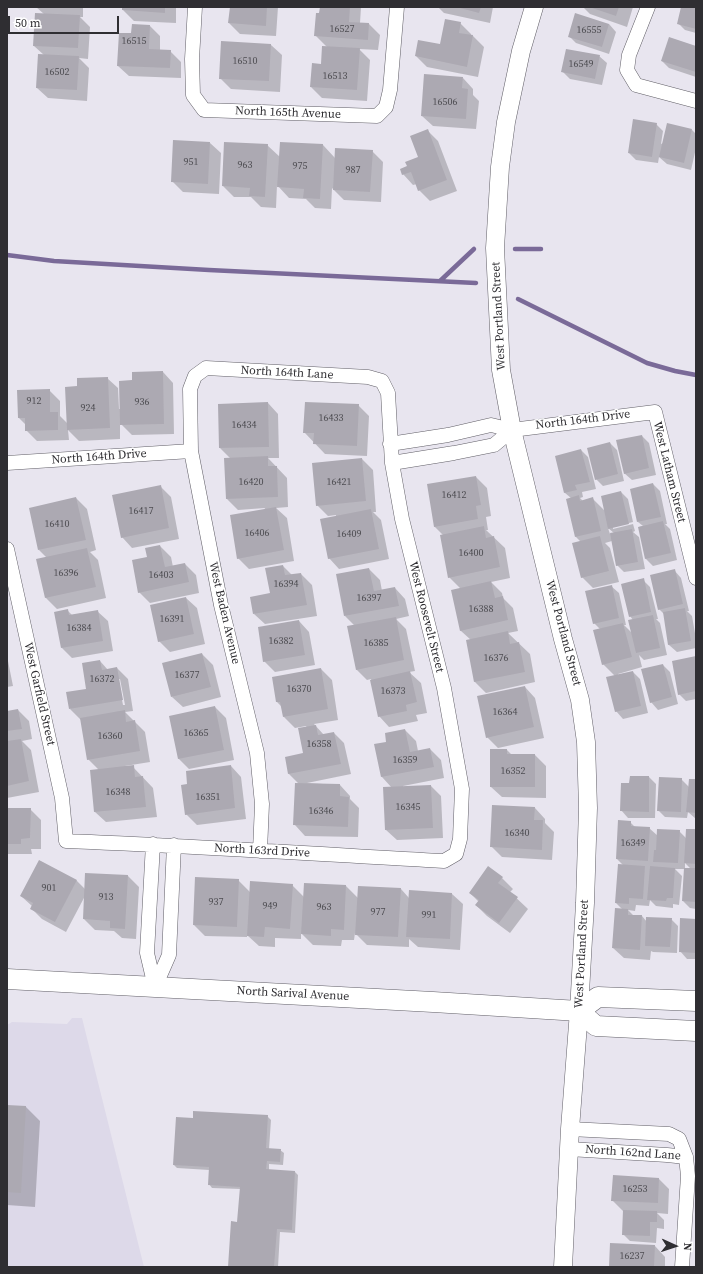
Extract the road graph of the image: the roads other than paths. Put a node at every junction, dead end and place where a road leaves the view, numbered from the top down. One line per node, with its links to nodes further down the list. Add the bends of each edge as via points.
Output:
1 (195, 7): 2 (street, North 165th Avenue, via 193,96 204,110 377,116 386,107 390,90)
2 (397, 7)
3 (534, 7): 9 (street, West Portland Street, via 521,51 506,122 500,167 495,248 501,370)
4 (648, 7): 5 (street, via 629,55 627,70 636,85)
5 (696, 101)
6 (195, 376): 7 (street, North 164th Lane, via 206,368 368,377); 11 (street, West Baden Avenue, via 190,389)
7 (382, 381): 10 (street, West Roosevelt Street, via 388,393)
8 (654, 412): 9 (street, North 164th Drive); 14 (street, West Latham Street)
9 (512, 430): 10 (street, North 164th Drive, via 491,425); 12 (street, via 494,445); 25 (street, West Portland Street, via 580,700 586,742 588,808)
10 (390, 444): 12 (street, West Roosevelt Street)
11 (191, 451): 13 (street, North 164th Drive); 20 (street, West Baden Avenue, via 221,605 257,753 262,804)
12 (392, 463): 21 (street, West Roosevelt Street, via 402,519 444,688 462,789 460,839)
13 (7, 464)
14 (692, 544): 16 (street, West Latham Street)
15 (7, 549): 17 (street, West Garfield Street, via 62,798)
16 (696, 578)
17 (66, 841): 18 (street, North 163rd Drive)
18 (153, 844): 19 (street, North 163rd Drive); 23 (street, via 147,953)
19 (174, 845): 20 (street, North 163rd Drive); 23 (street, via 169,955)
20 (260, 851): 21 (street, North 163rd Drive, via 444,861)
21 (456, 854)
22 (7, 979): 23 (main road, North Sarival Avenue)
23 (155, 987): 25 (main road, North Sarival Avenue)
24 (696, 1001): 25 (main road, via 598,997)
25 (579, 1012): 26 (main road, via 596,1026); 27 (street, West Portland Street)
26 (696, 1031)
27 (570, 1129): 28 (street, West Portland Street); 29 (street, North 162nd Lane, via 669,1134 679,1139)
28 (569, 1149): 29 (street, North 162nd Lane); 30 (street, West Portland Street)
29 (686, 1157): 31 (street, via 688,1176)
30 (563, 1267)
31 (682, 1267)

